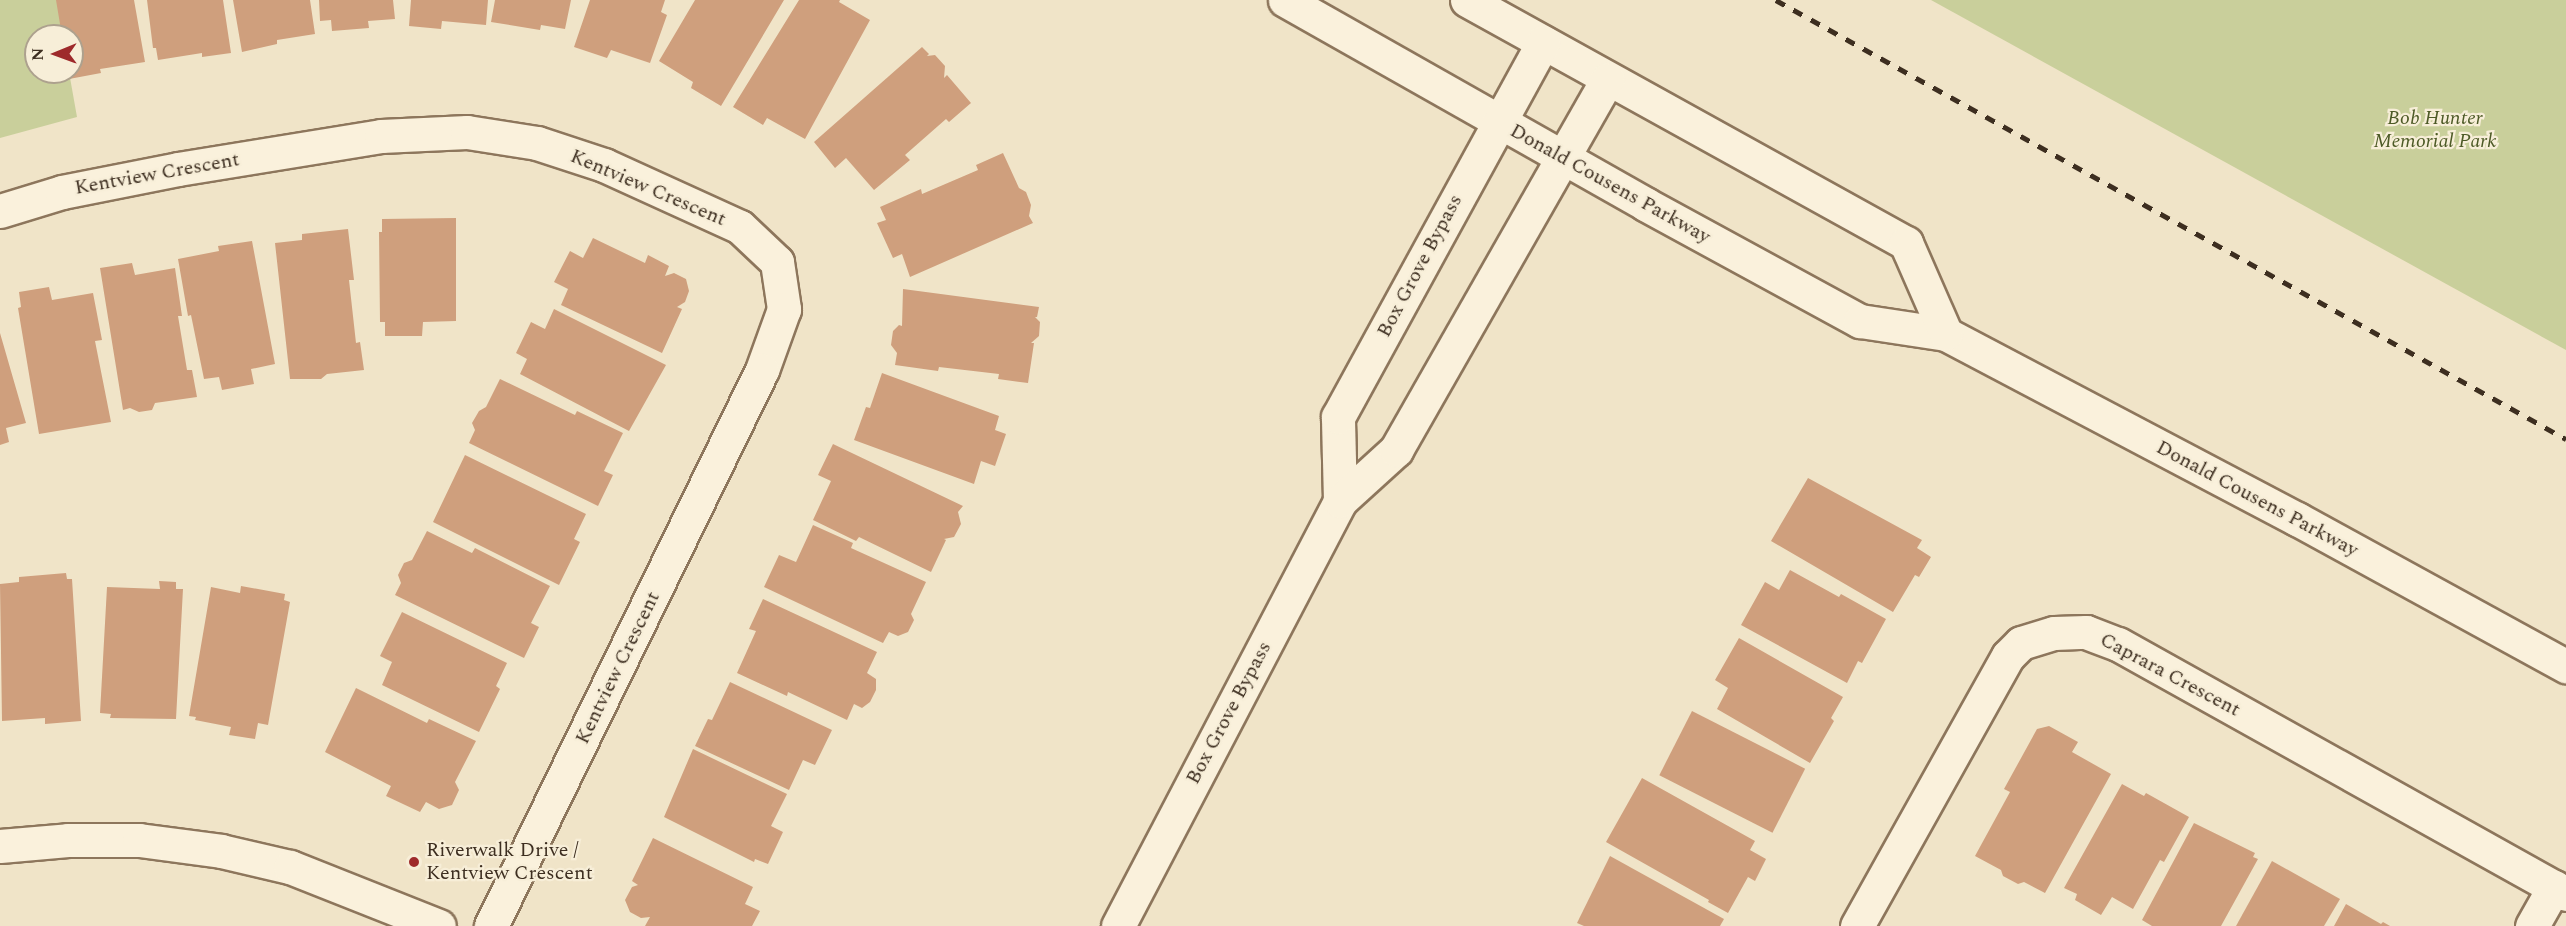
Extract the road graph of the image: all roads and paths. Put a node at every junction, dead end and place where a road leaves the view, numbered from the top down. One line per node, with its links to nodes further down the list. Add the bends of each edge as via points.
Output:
1 (1285, 0): 5 (main road, Donald Cousens Parkway)
2 (1467, 0): 3 (main road)
3 (1543, 42): 4 (main road); 5 (main road, Box Grove Bypass)
4 (1608, 79): 6 (main road, Box Grove Bypass); 8 (main road, via 1906,243)
5 (1498, 122): 6 (main road, Donald Cousens Parkway); 9 (main road, Box Grove Bypass, via 1338,417)
6 (1562, 158): 8 (main road, Donald Cousens Parkway, via 1860,321); 9 (main road, Box Grove Bypass, via 1396,450)
7 (0, 211): 14 (main road, Kentview Crescent, via 62,192 202,165 381,136 467,132 537,143 604,165 740,227 777,262 784,309 762,370)
8 (1946, 334): 10 (main road, Donald Cousens Parkway)
9 (1340, 501): 15 (main road, Box Grove Bypass)
10 (2566, 666)
11 (0, 846): 13 (main road, via 128,840 221,851 290,867)
12 (2560, 891): 16 (main road, Caprara Crescent, via 2118,644 2086,632 2065,633 2021,643 2008,657); 17 (main road)
13 (439, 926)
14 (491, 926)
15 (1118, 926)
16 (1857, 926)
17 (2532, 926)

